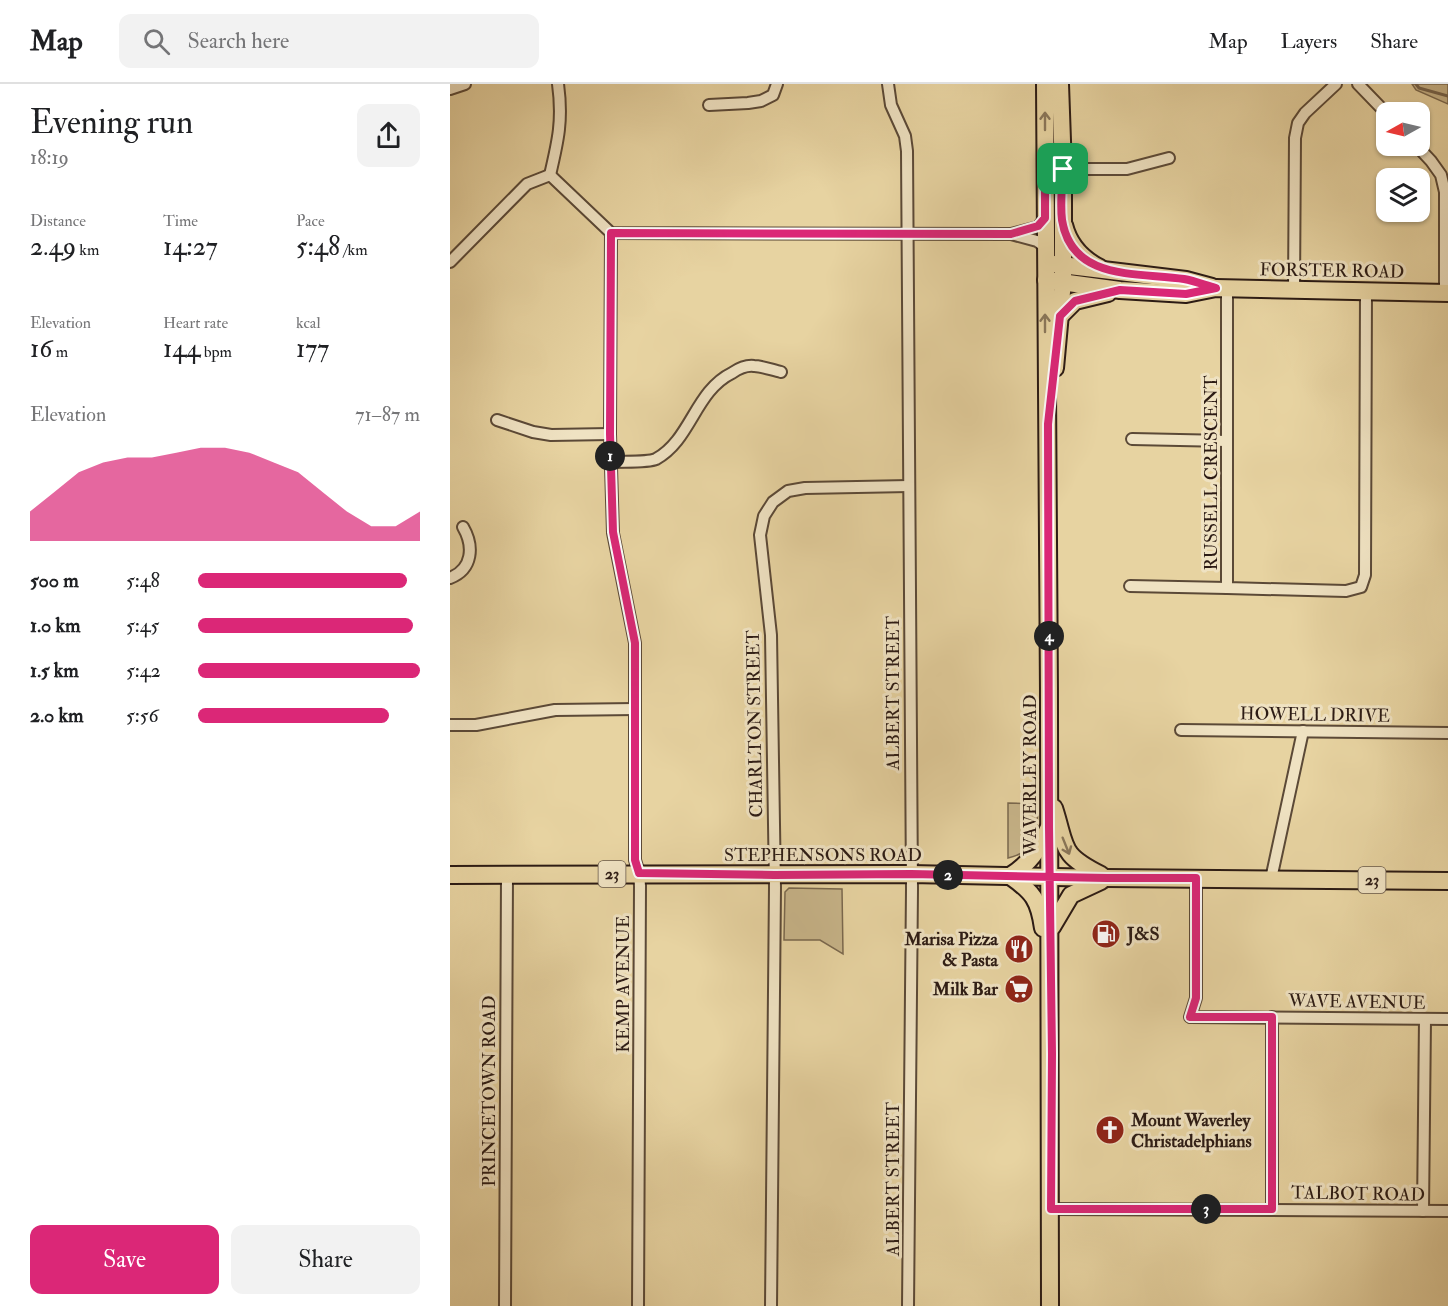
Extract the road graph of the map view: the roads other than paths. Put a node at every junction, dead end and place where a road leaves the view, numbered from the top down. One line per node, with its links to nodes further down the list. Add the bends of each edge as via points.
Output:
1 (465, 84): 9 (street)
2 (558, 84): 16 (street, via 561,130)
3 (777, 84): 11 (street, via 773,95 761,101)
4 (888, 84): 19 (street, ALBERT STREET, via 891,105 905,136)
5 (1045, 84): 14 (main road, WAVERLEY ROAD, one-way to 5)
6 (1060, 84): 15 (main road, WAVERLEY ROAD)
7 (1336, 84): 26 (street, via 1298,123)
8 (1358, 84): 10 (street)
9 (450, 89)
10 (1376, 103)
11 (709, 105)
12 (1426, 156): 28 (street, via 1441,175 1445,192)
13 (1169, 158): 15 (street, via 1127,169)
14 (1045, 169): 15 (main road); 17 (main road, WAVERLEY ROAD)
15 (1063, 169): 17 (main road, WAVERLEY ROAD)
16 (550, 175): 18 (street); 21 (street, via 527,184)
17 (1054, 219): 20 (street); 22 (main road, WAVERLEY ROAD); 22 (main road, WAVERLEY ROAD); 23 (main road, via 1080,255)
18 (611, 233): 19 (street); 33 (street, KEMP AVENUE)
19 (907, 234): 20 (street); 37 (street, ALBERT STREET)
20 (1011, 234): 22 (street, via 1037,241)
21 (451, 260)
22 (1052, 267): 23 (main road, FORSTER ROAD); 25 (main road, FORSTER ROAD); 29 (main road, WAVERLEY ROAD); 32 (main road, WAVERLEY ROAD, one-way to 22)
23 (1106, 271): 24 (main road, FORSTER ROAD)
24 (1221, 288): 25 (main road, FORSTER ROAD, via 1186,294); 26 (main road, FORSTER ROAD); 35 (street, RUSSELL CRESCENT)
25 (1120, 290): 29 (main road, via 1075,301)
26 (1294, 290): 27 (main road, FORSTER ROAD)
27 (1366, 291): 28 (main road, FORSTER ROAD); 41 (street, RUSSELL CRESCENT, via 1365,575 1361,587 1346,591)
28 (1447, 293)
29 (1060, 316): 32 (main road, WAVERLEY ROAD)
30 (781, 372): 36 (street, via 752,366 727,375 704,397 668,450 654,460)
31 (497, 420): 33 (street, via 551,435)
32 (1048, 424): 47 (main road, WAVERLEY ROAD)
33 (610, 434): 36 (street, KEMP AVENUE)
34 (1132, 439): 35 (street)
35 (1227, 441): 41 (street, RUSSELL CRESCENT)
36 (610, 462): 42 (street, KEMP AVENUE, via 613,532 635,643)
37 (909, 486): 50 (street, ALBERT STREET); 53 (street, CHARLTON STREET, via 788,491 773,502 764,516 759,535 771,635)
38 (463, 527): 39 (street, via 471,550 466,564)
39 (450, 578)
40 (1130, 586): 41 (street)
41 (1227, 588)
42 (635, 709): 43 (street, via 555,710 476,725); 49 (street, KEMP AVENUE, via 635,860)
43 (450, 725)
44 (1181, 730): 45 (street, HOWELL DRIVE)
45 (1303, 731): 46 (street, HOWELL DRIVE); 58 (street)
46 (1448, 733)
47 (1049, 793): 48 (main road, WAVERLEY ROAD); 56 (main road, one-way to 56, via 1064,847 1072,859)
48 (1049, 827): 54 (main road, via 1026,866); 55 (main road, WAVERLEY ROAD)
49 (639, 873): 52 (main road, STEPHENSONS ROAD / 23); 53 (main road, STEPHENSONS ROAD / 23); 70 (street, KEMP AVENUE)
50 (911, 874): 53 (main road, STEPHENSONS ROAD / 23); 54 (main road, STEPHENSONS ROAD / 23); 72 (street, ALBERT STREET)
51 (450, 875): 52 (main road, STEPHENSONS ROAD / 23)
52 (507, 875): 69 (street, PRINCETOWN ROAD)
53 (774, 875): 71 (street, CHARLTON STREET)
54 (1010, 876): 55 (main road, STEPHENSONS ROAD / 23); 61 (main road, via 1024,886 1041,910)
55 (1050, 876): 56 (main road, STEPHENSONS ROAD / 23); 60 (main road, WAVERLEY ROAD)
56 (1107, 878): 57 (main road, STEPHENSONS ROAD / 23); 60 (main road, via 1071,895)
57 (1196, 878): 58 (main road, STEPHENSONS ROAD / 23); 62 (street, WAVE AVENUE, via 1196,998 1190,1017)
58 (1271, 879): 59 (main road, STEPHENSONS ROAD / 23)
59 (1448, 881)
60 (1050, 929): 61 (main road, WAVERLEY ROAD)
61 (1050, 955): 65 (main road, WAVERLEY ROAD)
62 (1272, 1017): 63 (street, WAVE AVENUE); 66 (street)
63 (1425, 1019): 64 (street, WAVE AVENUE); 67 (street)
64 (1448, 1019)
65 (1051, 1209): 66 (street, TALBOT ROAD); 73 (main road, WAVERLEY ROAD)
66 (1272, 1209): 67 (street, TALBOT ROAD)
67 (1423, 1211): 68 (street, TALBOT ROAD)
68 (1448, 1212)
69 (505, 1306)
70 (638, 1306)
71 (771, 1306)
72 (908, 1306)
73 (1050, 1306)

